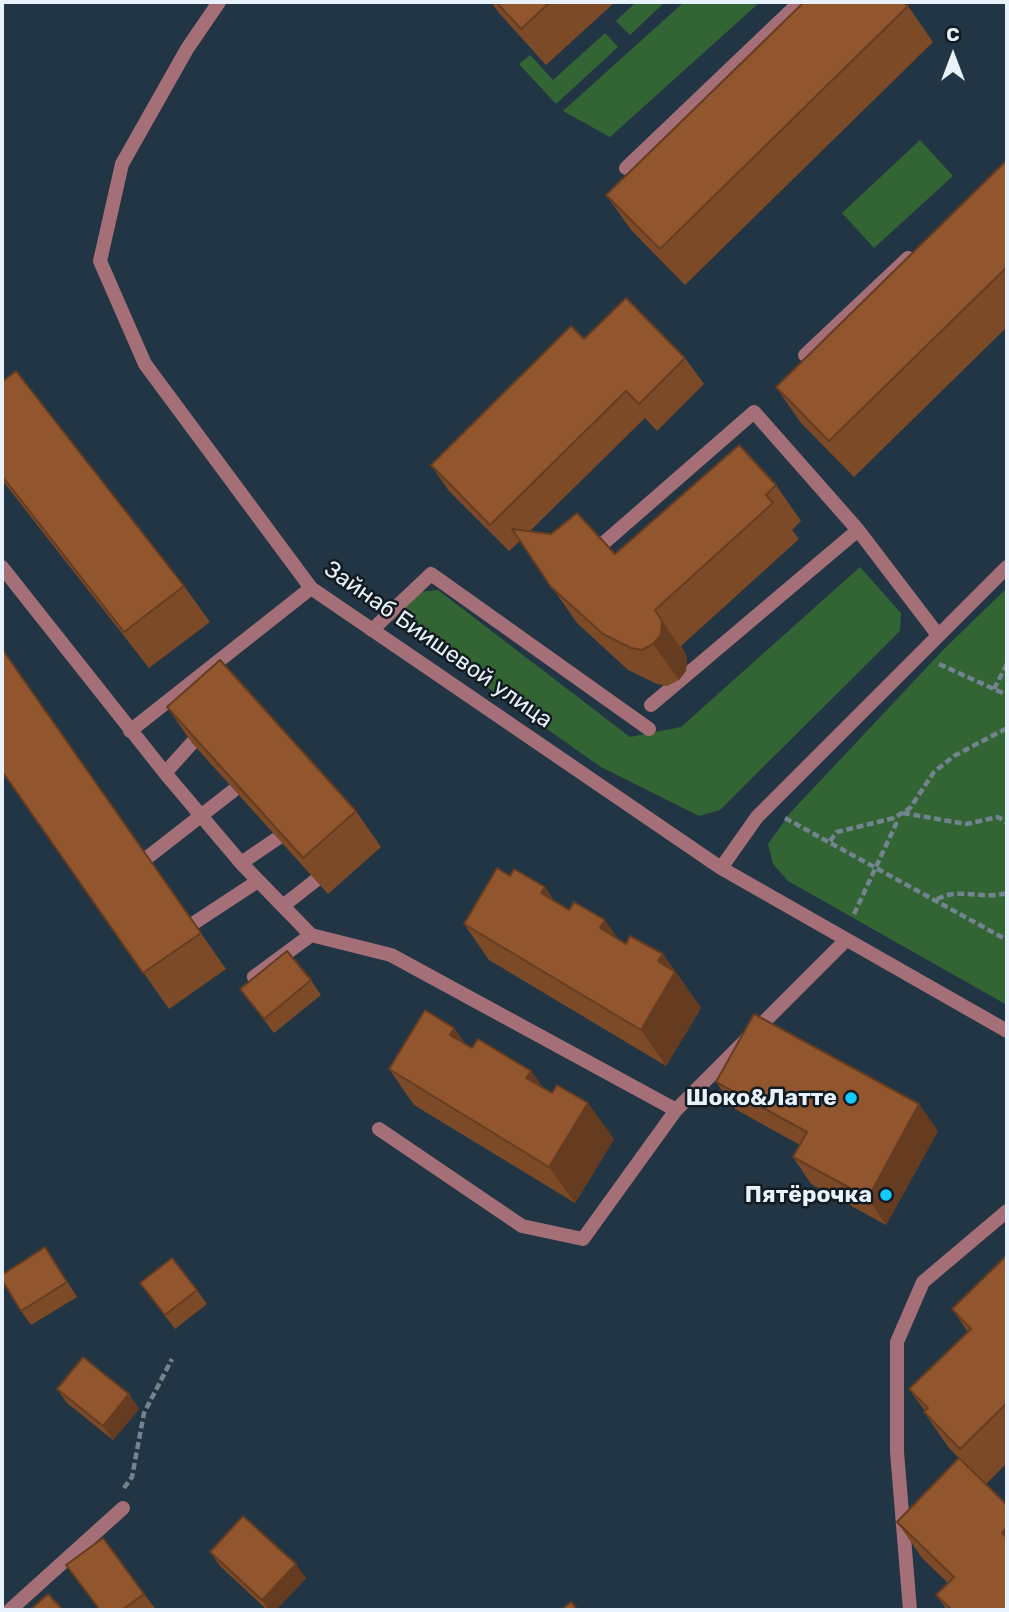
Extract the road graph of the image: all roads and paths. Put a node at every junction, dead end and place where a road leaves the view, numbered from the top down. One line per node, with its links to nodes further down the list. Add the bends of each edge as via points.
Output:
1 (219, 2): 10 (street, Зайнаб Биишевой улица, via 122,164 100,261 145,364)
2 (800, 2): 3 (street)
3 (626, 168)
4 (916, 250): 5 (street)
5 (805, 355)
6 (858, 530): 7 (street, via 754,412); 12 (street); 17 (street)
7 (598, 548)
8 (2, 567): 20 (street)
9 (1007, 567): 12 (street)
10 (311, 588): 11 (street, Зайнаб Биишевой улица); 20 (street)
11 (372, 630): 19 (street, via 431,574); 33 (street, Зайнаб Биишевой улица)
12 (939, 635): 13 (street)
13 (920, 653): 15 (path); 24 (street)
14 (1007, 664): 15 (path)
15 (994, 689): 16 (path)
16 (1007, 695)
17 (651, 705)
18 (1007, 728): 25 (path, via 934,772)
19 (649, 729)
20 (130, 731): 22 (street)
21 (192, 743): 22 (street)
22 (164, 773): 26 (street)
23 (234, 790): 26 (street)
24 (764, 810): 30 (path); 33 (street)
25 (903, 813): 27 (path); 28 (path, via 966,824 998,817)
26 (202, 817): 31 (street); 32 (street)
27 (894, 818): 30 (path, via 837,832); 34 (path, via 896,824)
28 (1007, 823)
29 (278, 838): 32 (street)
30 (830, 841): 34 (path)
31 (148, 857)
32 (241, 863): 36 (street)
33 (720, 868): 44 (street, Зайнаб Биишевой улица)
34 (878, 868): 38 (path); 40 (path)
35 (316, 880): 39 (street)
36 (258, 881): 39 (street); 41 (street)
37 (1007, 893): 38 (path, via 988,898 952,892)
38 (937, 899): 43 (path)
39 (284, 905): 42 (street)
40 (854, 914)
41 (194, 923)
42 (310, 935): 45 (street, via 254,977); 47 (street, via 390,955)
43 (1007, 940)
44 (845, 941): 46 (street, Зайнаб Биишевой улица); 47 (street)
45 (261, 994)
46 (1007, 1031)
47 (676, 1110): 48 (street, via 583,1239 522,1226)
48 (379, 1129)
49 (1007, 1211): 53 (street, via 923,1282 897,1342 897,1452)
50 (172, 1359): 51 (path, via 145,1413 132,1477)
51 (120, 1504): 52 (street)
52 (10, 1610)
53 (910, 1610)

